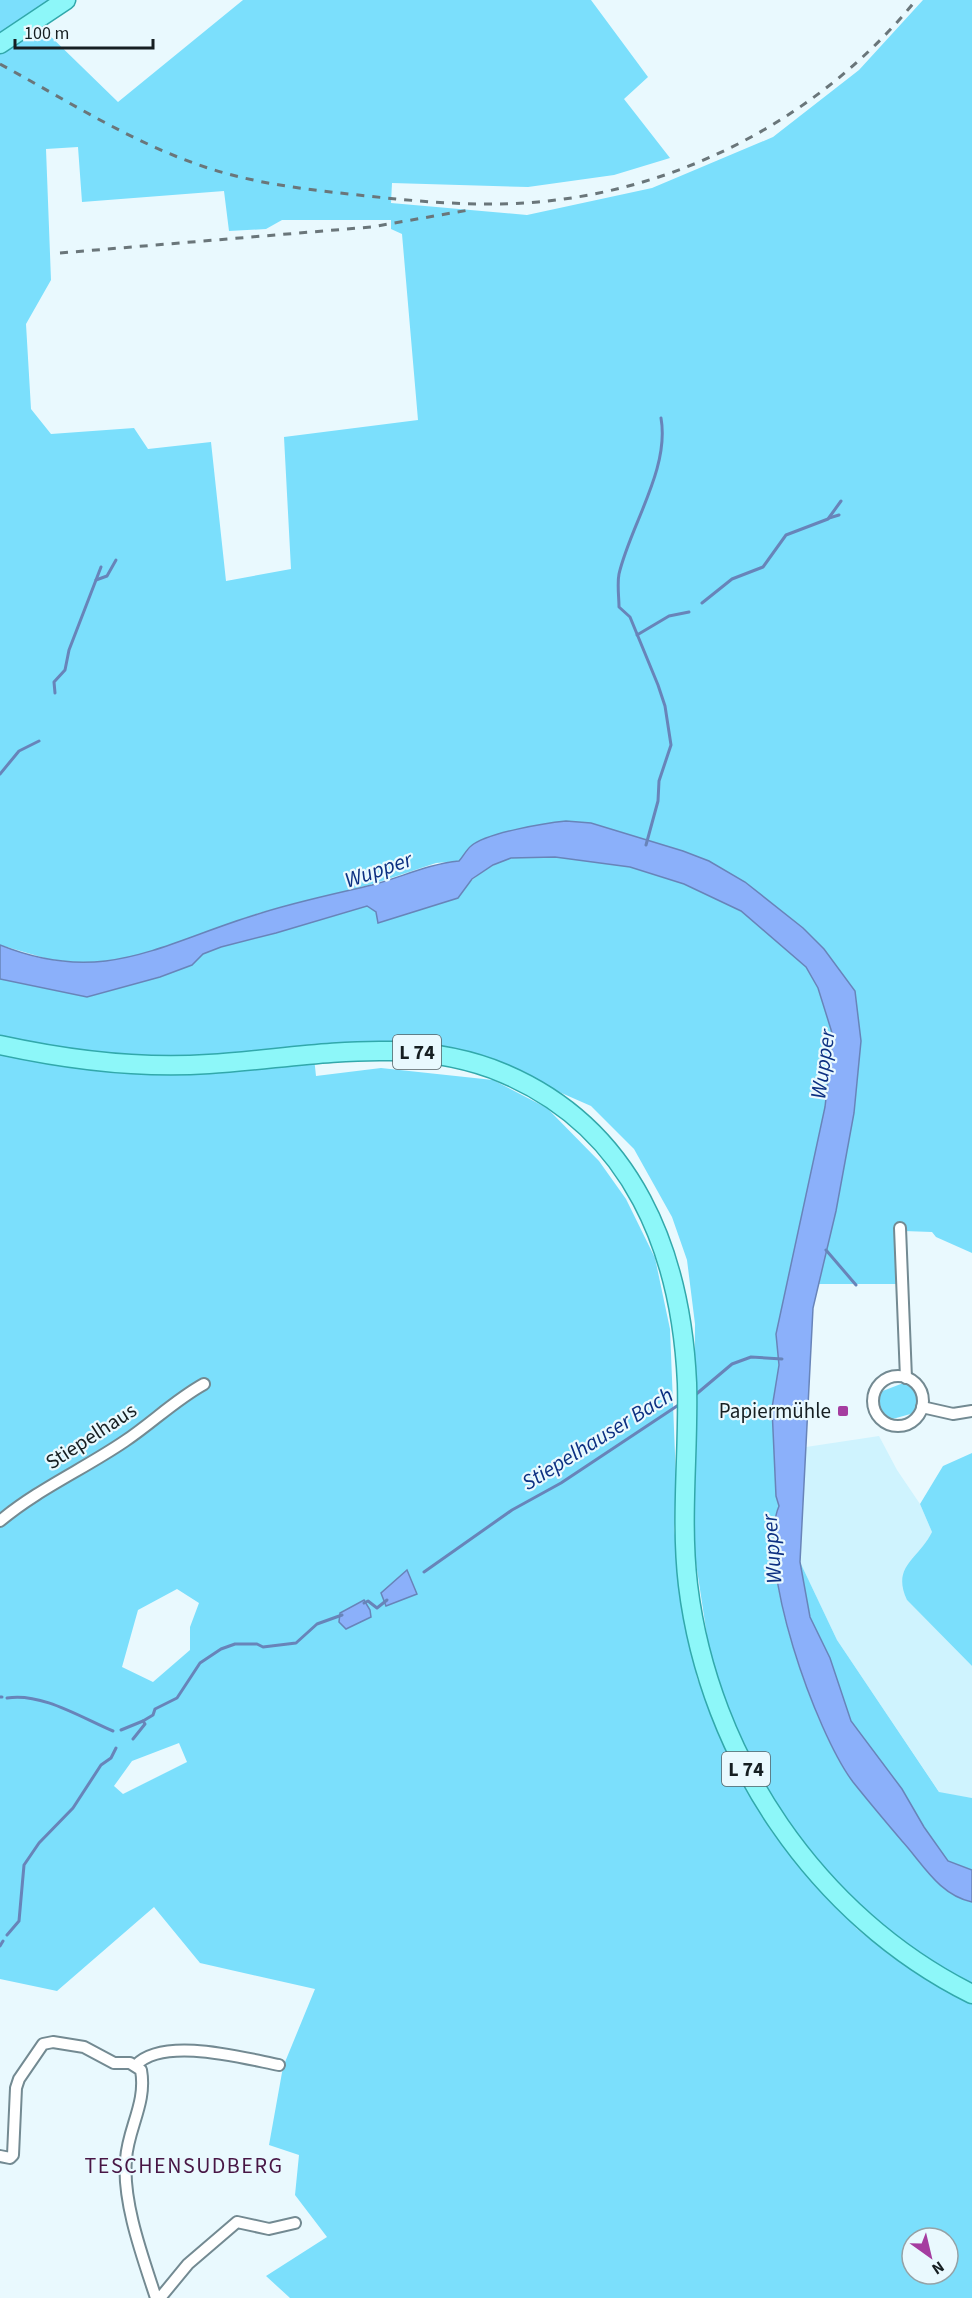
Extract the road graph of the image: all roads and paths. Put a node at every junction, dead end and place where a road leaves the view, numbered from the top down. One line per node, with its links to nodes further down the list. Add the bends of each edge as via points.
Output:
1 (66, 0): 2 (main road)
2 (0, 44)
3 (0, 1045): 10 (main road, L 74, via 79,1060 159,1066 333,1053 408,1052 459,1059 508,1075 575,1116 608,1149 630,1179 661,1241 673,1279 687,1387 686,1557 694,1625 719,1709 753,1783 795,1847 839,1898 898,1948)
4 (900, 1228): 5 (street)
5 (906, 1378): 7 (street, via 919,1388); 7 (street, via 891,1378 879,1386 873,1400 878,1415 899,1426 914,1420)
6 (204, 1384): 9 (street, Stiepelhaus, via 126,1440 18,1505)
7 (922, 1407): 8 (street, via 953,1414)
8 (972, 1412)
9 (0, 1521)
10 (972, 1994)
11 (136, 2065): 12 (street, via 144,2057 181,2050); 13 (street, via 114,2062 84,2047 43,2044 16,2088 13,2155); 15 (street, via 141,2070 142,2098 125,2161 130,2207)
12 (279, 2065)
13 (0, 2156)
14 (294, 2223): 15 (street, via 269,2229 237,2222 188,2264)
15 (158, 2298)

